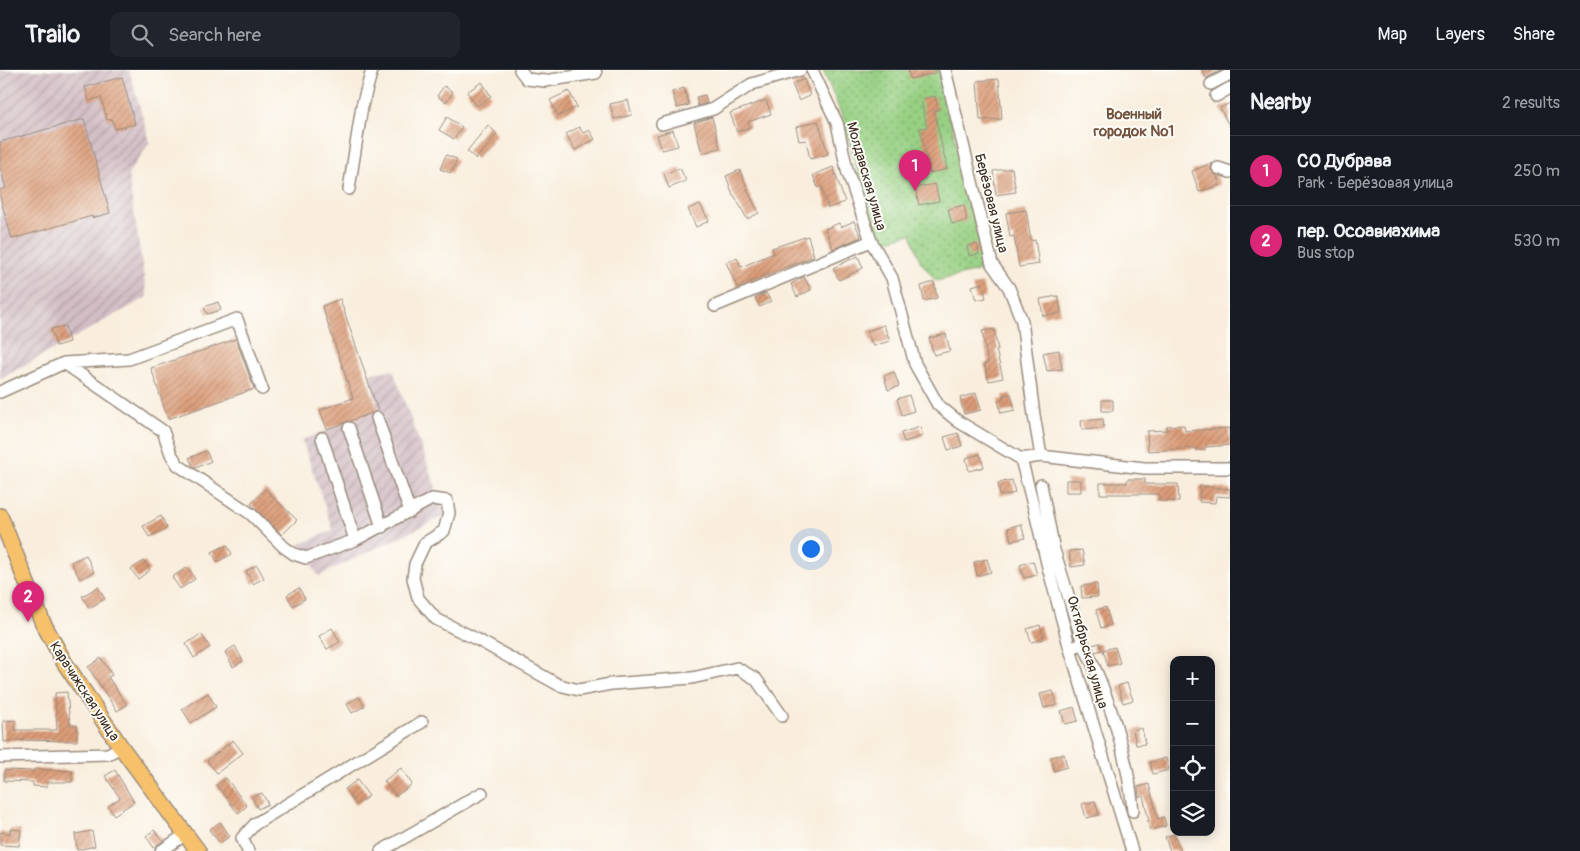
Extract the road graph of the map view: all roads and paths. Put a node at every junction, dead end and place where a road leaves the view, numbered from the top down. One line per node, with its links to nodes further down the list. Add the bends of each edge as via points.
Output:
1 (372, 70): 14 (street, via 362,106)
2 (520, 70): 6 (street, via 527,79 545,81)
3 (800, 70): 11 (street, via 752,84 713,109)
4 (812, 70): 15 (street, Молдавская улица, via 837,124 847,170)
5 (945, 70): 23 (street, Берёзовая улица, via 992,264 1009,288 1022,321)
6 (596, 73)
7 (1230, 74): 8 (street)
8 (1211, 84)
9 (1230, 88): 10 (street)
10 (1216, 96)
11 (662, 124)
12 (1218, 168): 13 (street)
13 (1230, 172)
14 (349, 189)
15 (871, 241): 16 (street); 24 (street, Молдавская улица, via 892,278 914,364 938,405 959,422)
16 (715, 306)
17 (64, 363): 18 (street, via 129,359 237,318); 19 (street); 30 (street, via 163,431 178,465 251,514 294,554 306,558)
18 (262, 390)
19 (0, 392)
20 (377, 418): 27 (street)
21 (349, 428): 29 (street)
22 (322, 438): 30 (street)
23 (1042, 456): 24 (street); 25 (street, via 1144,468)
24 (1021, 459): 32 (street, Октябрьская улица)
25 (1230, 468)
26 (1040, 486): 31 (street, via 1054,550)
27 (410, 512): 29 (street); 33 (street, via 432,499 446,501 449,513 444,531 425,543 415,564 413,578 418,598 436,619 559,685 579,690 611,684 692,678 738,668 756,679)
28 (0, 516): 35 (main road, Карачижская улица, via 42,621 64,662)
29 (382, 527): 30 (street)
30 (355, 540)
31 (1083, 643): 32 (street); 38 (street, via 1113,717)
32 (1070, 649): 44 (street, Октябрьская улица)
33 (782, 716)
34 (422, 722): 42 (street, via 255,824 242,838)
35 (121, 746): 36 (street, via 108,754); 39 (main road, Карачижская улица)
36 (0, 757)
37 (482, 792): 43 (street)
38 (1133, 811)
39 (186, 834): 40 (street); 41 (main road, Карачижская улица)
40 (160, 851)
41 (198, 851)
42 (248, 851)
43 (381, 851)
44 (1132, 851)

